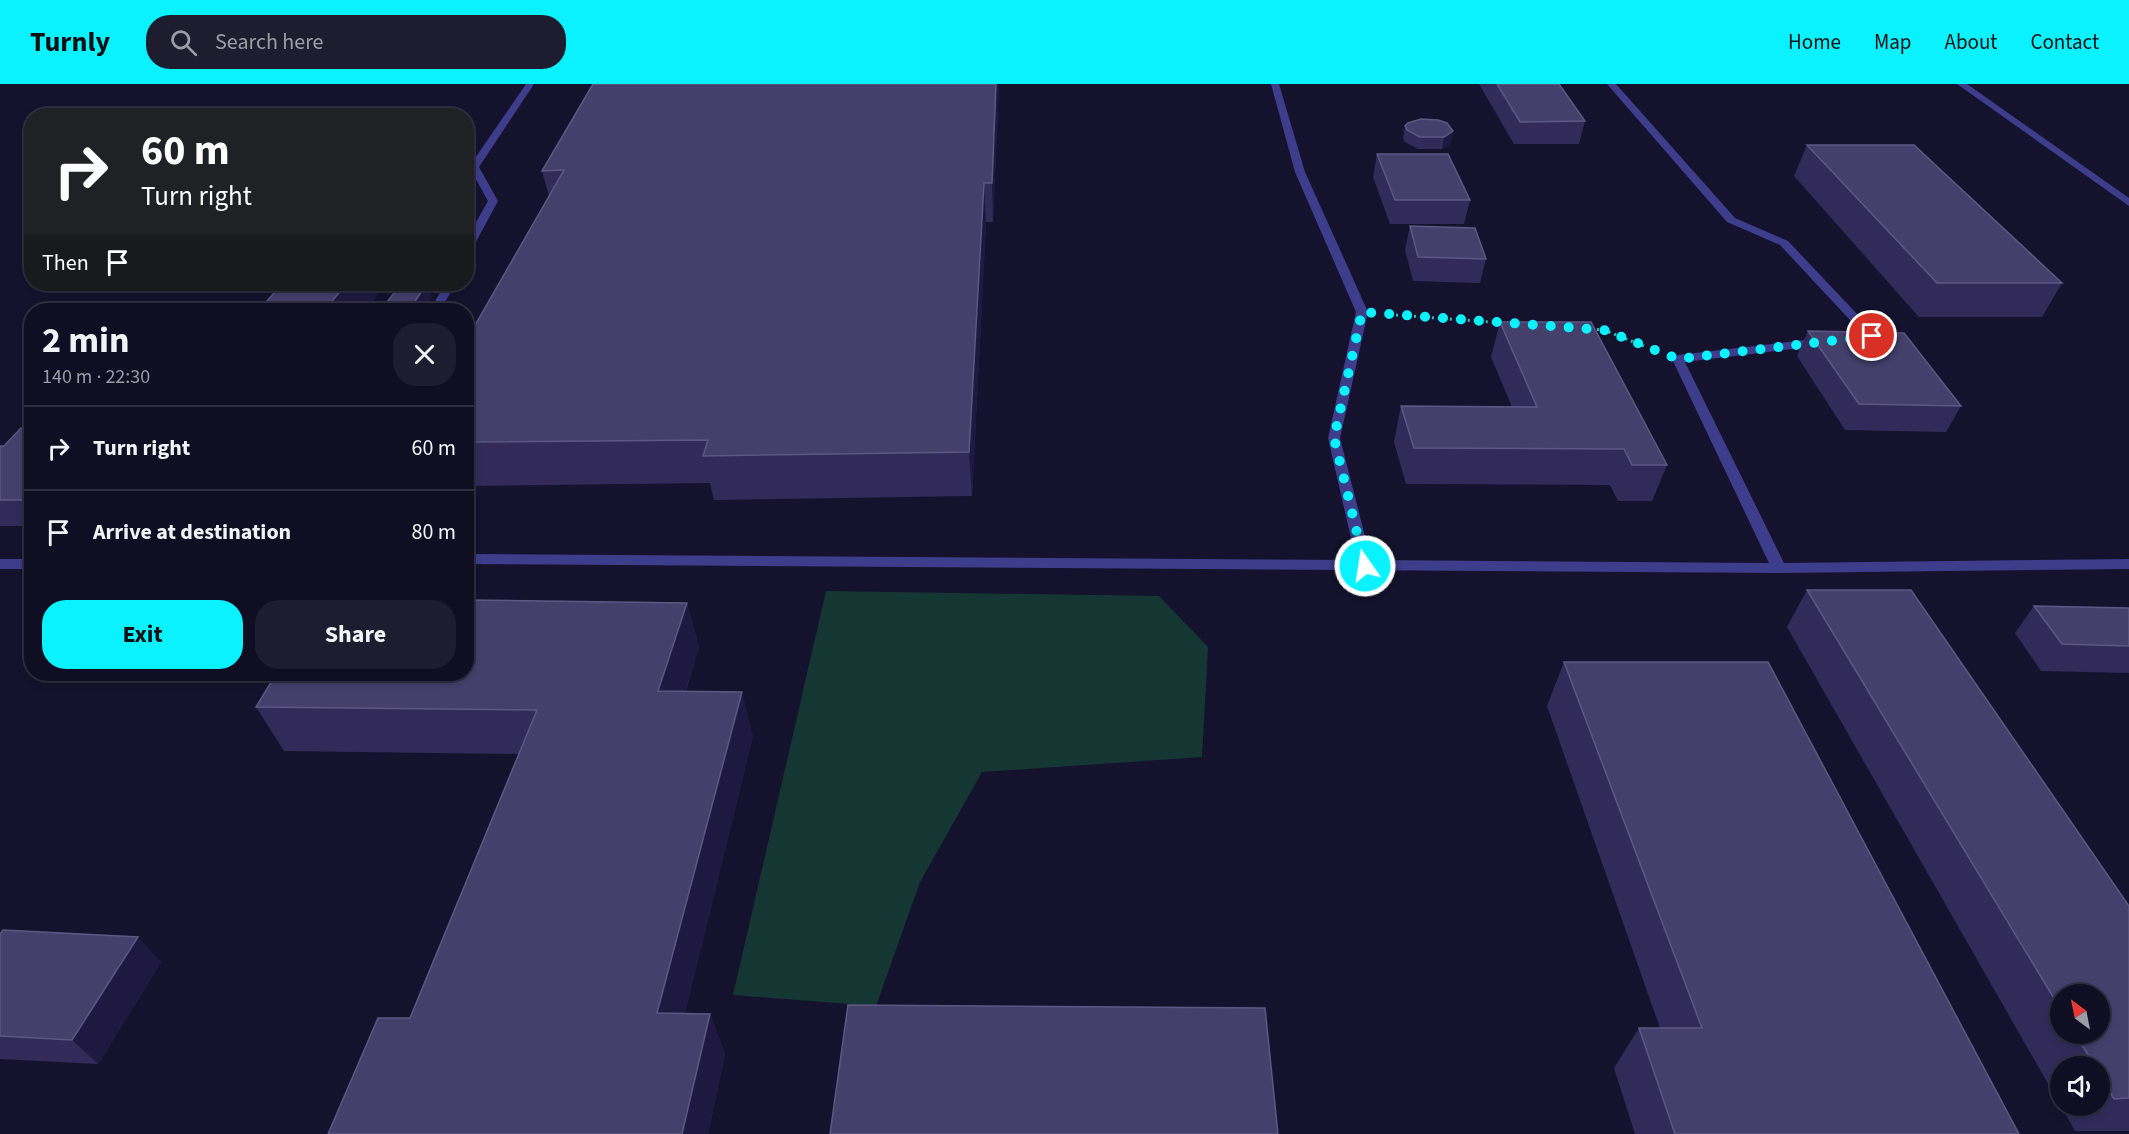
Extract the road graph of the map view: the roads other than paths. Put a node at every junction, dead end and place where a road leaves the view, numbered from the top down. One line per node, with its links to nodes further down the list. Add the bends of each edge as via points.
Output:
1 (530, 84): 6 (lane)
2 (1275, 84): 13 (lane, via 1300,172 1362,312 1334,438)
3 (1611, 84): 14 (lane, via 1731,220 1784,243 1872,336 1678,359)
4 (1961, 84): 7 (lane)
5 (474, 167): 8 (lane, via 493,201)
6 (474, 167)
7 (2129, 203)
8 (474, 236)
9 (474, 559): 13 (lane)
10 (0, 564): 11 (lane)
11 (24, 564)
12 (2129, 564): 14 (lane)
13 (1365, 566): 14 (lane)
14 (1779, 568)

